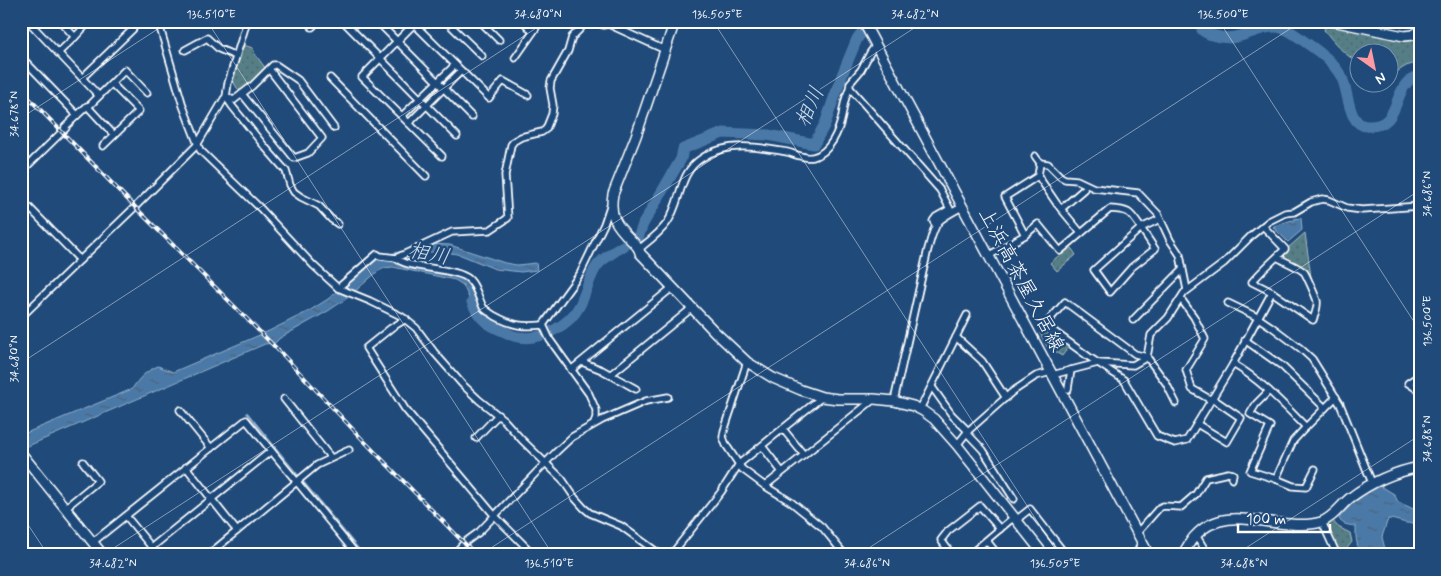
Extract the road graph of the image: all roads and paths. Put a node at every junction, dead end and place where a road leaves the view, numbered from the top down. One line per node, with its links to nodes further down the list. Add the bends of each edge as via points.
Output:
1 (28, 21): 29 (street)
2 (60, 21): 23 (street)
3 (90, 21): 23 (street)
4 (126, 21): 40 (street, via 133,29)
5 (158, 21): 35 (street)
6 (247, 21): 31 (street)
7 (318, 21): 21 (street)
8 (343, 21): 36 (street)
9 (377, 21): 25 (street)
10 (446, 21): 32 (street)
11 (480, 21): 24 (street)
12 (523, 21): 34 (street, via 534,30)
13 (583, 21): 85 (street, via 551,81 553,105 546,130 521,137 511,145 505,175 508,218 490,230 452,232)
14 (595, 21): 19 (street, via 603,25)
15 (676, 21): 28 (street)
16 (863, 21): 26 (street, 上浜高茶屋久居線)
17 (1332, 21): 20 (street)
18 (413, 23): 25 (street); 37 (street)
19 (608, 23): 28 (street)
20 (1368, 25): 22 (street, via 1404,36)
21 (312, 27)
22 (1420, 32)
23 (74, 37): 29 (street)
24 (499, 40)
25 (397, 42): 36 (street); 42 (street)
26 (876, 45): 45 (street, via 850,83); 73 (street, 上浜高茶屋久居線)
27 (185, 50): 31 (street, via 207,38 219,49)
28 (665, 50): 71 (street)
29 (58, 53): 40 (street)
30 (176, 56): 35 (street)
31 (236, 56): 50 (street)
32 (482, 56)
33 (21, 57): 54 (street)
34 (515, 58)
35 (170, 59): 61 (street)
36 (380, 59): 51 (street); 55 (street, via 362,76)
37 (455, 65): 39 (street); 42 (street)
38 (269, 70): 47 (street); 47 (street, via 322,138 308,153 294,158); 58 (street, via 273,65 295,78)
39 (461, 71): 44 (street); 48 (street, via 489,98 503,81)
40 (82, 78): 49 (street)
41 (330, 78): 67 (street)
42 (437, 82): 44 (street); 51 (street)
43 (112, 84): 46 (street, via 125,70); 49 (street); 59 (street, via 139,111)
44 (443, 88): 52 (street); 56 (street)
45 (850, 88): 77 (street, via 940,190 950,209 933,220); 82 (street, via 837,130 818,155 810,157 744,147 727,147 708,154 687,171 666,224)
46 (147, 93)
47 (242, 94): 50 (street, via 234,100)
48 (528, 95)
49 (99, 96): 53 (street)
50 (226, 97): 61 (street); 76 (street, via 286,171 294,192 319,206)
51 (420, 99): 52 (street); 55 (street)
52 (426, 105): 57 (street); 60 (street)
53 (88, 107): 54 (street); 59 (street)
54 (77, 116): 66 (street)
55 (402, 116): 57 (street)
56 (472, 117)
57 (409, 123): 63 (street)
58 (334, 128)
59 (114, 135): 62 (street)
60 (457, 136)
61 (197, 145): 86 (street); 89 (street)
62 (103, 146)
63 (442, 156)
64 (1035, 156): 65 (street)
65 (1040, 163): 68 (street); 75 (street, via 1048,164 1065,179 1077,180 1094,188 1136,192)
66 (21, 172)
67 (426, 176)
68 (1038, 176): 74 (street); 81 (street, via 1005,197)
69 (1084, 190): 74 (street)
70 (21, 199): 86 (street)
71 (612, 202): 82 (street, via 614,220); 100 (street, via 585,266)
72 (1420, 206): 78 (street, via 1362,210 1322,199 1285,213)
73 (962, 207): 77 (street); 83 (street, 上浜高茶屋久居線)
74 (1061, 208): 80 (street)
75 (1160, 219): 79 (street); 87 (street, via 1180,255)
76 (338, 224)
77 (935, 224): 125 (street)
78 (1263, 226): 84 (street, via 1285,249); 90 (street, via 1224,263)
79 (1141, 228): 79 (street, via 1155,248 1110,292 1094,270); 80 (street, via 1126,210 1110,209)
80 (1081, 232): 81 (street, via 1060,251 1038,224)
81 (1025, 235): 83 (street)
82 (638, 248): 88 (street)
83 (988, 256): 110 (street, 上浜高茶屋久居線)
84 (1277, 257): 91 (street, via 1252,282); 91 (street, via 1308,277 1317,300 1313,320)
85 (396, 258): 89 (street, via 377,254); 100 (street, via 468,278 484,309 510,324 526,327)
86 (80, 260): 96 (street)
87 (1182, 270): 90 (street); 99 (street)
88 (673, 287): 94 (street); 104 (street)
89 (338, 288): 98 (street)
90 (1188, 290): 92 (street)
91 (1272, 292): 97 (street)
92 (1181, 299): 103 (street, via 1151,335); 124 (street, via 1205,339 1186,370 1192,389)
93 (1228, 303): 97 (street)
94 (692, 308): 105 (street); 111 (street)
95 (967, 314): 101 (street)
96 (21, 317)
97 (1257, 318): 102 (street); 120 (street, via 1312,359)
98 (406, 319): 130 (street, via 462,384); 160 (street, via 366,348 405,409)
99 (1133, 320)
100 (543, 325): 108 (street)
101 (956, 337): 113 (street); 121 (street, via 982,361)
102 (1245, 340): 107 (street); 127 (street, via 1282,366)
103 (1147, 357): 106 (street, via 1133,365); 106 (street, via 1135,354 1065,302 1045,325); 126 (street)
104 (582, 362): 108 (street); 111 (street)
105 (747, 362): 119 (street, via 789,386); 147 (street, via 724,431 726,445)
106 (1098, 363): 109 (street); 132 (street, via 1124,380 1157,436 1175,443 1187,440)
107 (1233, 364): 116 (street); 124 (street)
108 (571, 370): 131 (street, via 592,399 596,410)
109 (1070, 370): 110 (street); 115 (street)
110 (1052, 373): 121 (street, via 1031,379); 167 (street, 上浜高茶屋久居線)
111 (610, 375): 114 (street)
112 (1420, 375): 117 (street, via 1408,382)
113 (932, 387): 128 (street); 135 (street)
114 (636, 389)
115 (1068, 389)
116 (1269, 390): 133 (street); 153 (street, via 1250,414 1270,426 1250,471)
117 (1420, 391)
118 (668, 397): 131 (street, via 646,401)
119 (822, 397): 123 (street); 134 (street)
120 (1336, 397): 127 (street); 155 (street)
121 (1006, 398): 135 (street)
122 (284, 399): 144 (street)
123 (874, 399): 125 (street); 143 (street)
124 (1211, 399): 132 (street); 132 (street, via 1241,418 1227,442)
125 (894, 401): 128 (street)
126 (1176, 403)
127 (1325, 408): 133 (street)
128 (920, 409): 137 (street, via 934,419)
129 (180, 410): 139 (street)
130 (498, 415): 136 (street); 146 (street)
131 (594, 424): 146 (street, via 572,437)
132 (1197, 424)
133 (1306, 427): 153 (street, via 1294,441)
134 (783, 429): 138 (street); 143 (street)
135 (967, 432): 137 (street); 158 (street, via 983,450)
136 (476, 438)
137 (957, 445): 162 (street)
138 (762, 446): 147 (street); 151 (street)
139 (211, 448): 141 (street, via 246,420); 149 (street)
140 (350, 450): 144 (street)
141 (271, 451): 154 (street); 157 (street)
142 (21, 453): 159 (street)
143 (804, 455): 151 (street)
144 (331, 458): 154 (street)
145 (83, 462): 159 (street, via 98,482)
146 (545, 463): 160 (street); 178 (street, via 562,478 584,508 621,526)
147 (739, 464): 156 (street); 179 (street)
148 (1420, 466): 155 (street)
149 (186, 467): 157 (street); 161 (street)
150 (1315, 469): 153 (street, via 1306,487)
151 (782, 472): 156 (street)
152 (1232, 479): 167 (street, via 1233,474 1228,473 1206,478 1196,494 1181,507 1159,508)
153 (1276, 479)
154 (299, 480): 165 (street); 175 (street)
155 (1372, 483): 163 (street)
156 (765, 486): 180 (street, via 822,527)
157 (212, 499): 165 (street); 170 (street)
158 (1014, 499)
159 (65, 508): 169 (street)
160 (494, 515): 176 (street); 177 (street)
161 (126, 516): 169 (street); 170 (street)
162 (1015, 519): 164 (street); 184 (street); 185 (street, via 1029,508)
163 (1322, 522): 166 (street, via 1281,524 1234,518 1215,523); 190 (street)
164 (1000, 529): 168 (street); 181 (street, via 980,506 941,540)
165 (237, 531): 174 (street)
166 (1196, 535): 188 (street); 189 (street)
167 (1139, 537): 186 (street); 187 (street, 上浜高茶屋久居線)
168 (986, 540): 182 (street); 183 (street)
169 (93, 542): 172 (street)
170 (152, 547): 173 (street)
171 (1420, 550): 191 (street)
172 (103, 555)
173 (158, 555)
174 (208, 555)
175 (357, 555)
176 (453, 555)
177 (534, 555)
178 (661, 555)
179 (671, 555)
180 (845, 555)
181 (952, 555)
182 (969, 555)
183 (998, 555)
184 (1044, 555)
185 (1066, 555)
186 (1137, 555)
187 (1148, 555)
188 (1182, 555)
189 (1208, 555)
190 (1337, 555)
191 (1412, 555)

